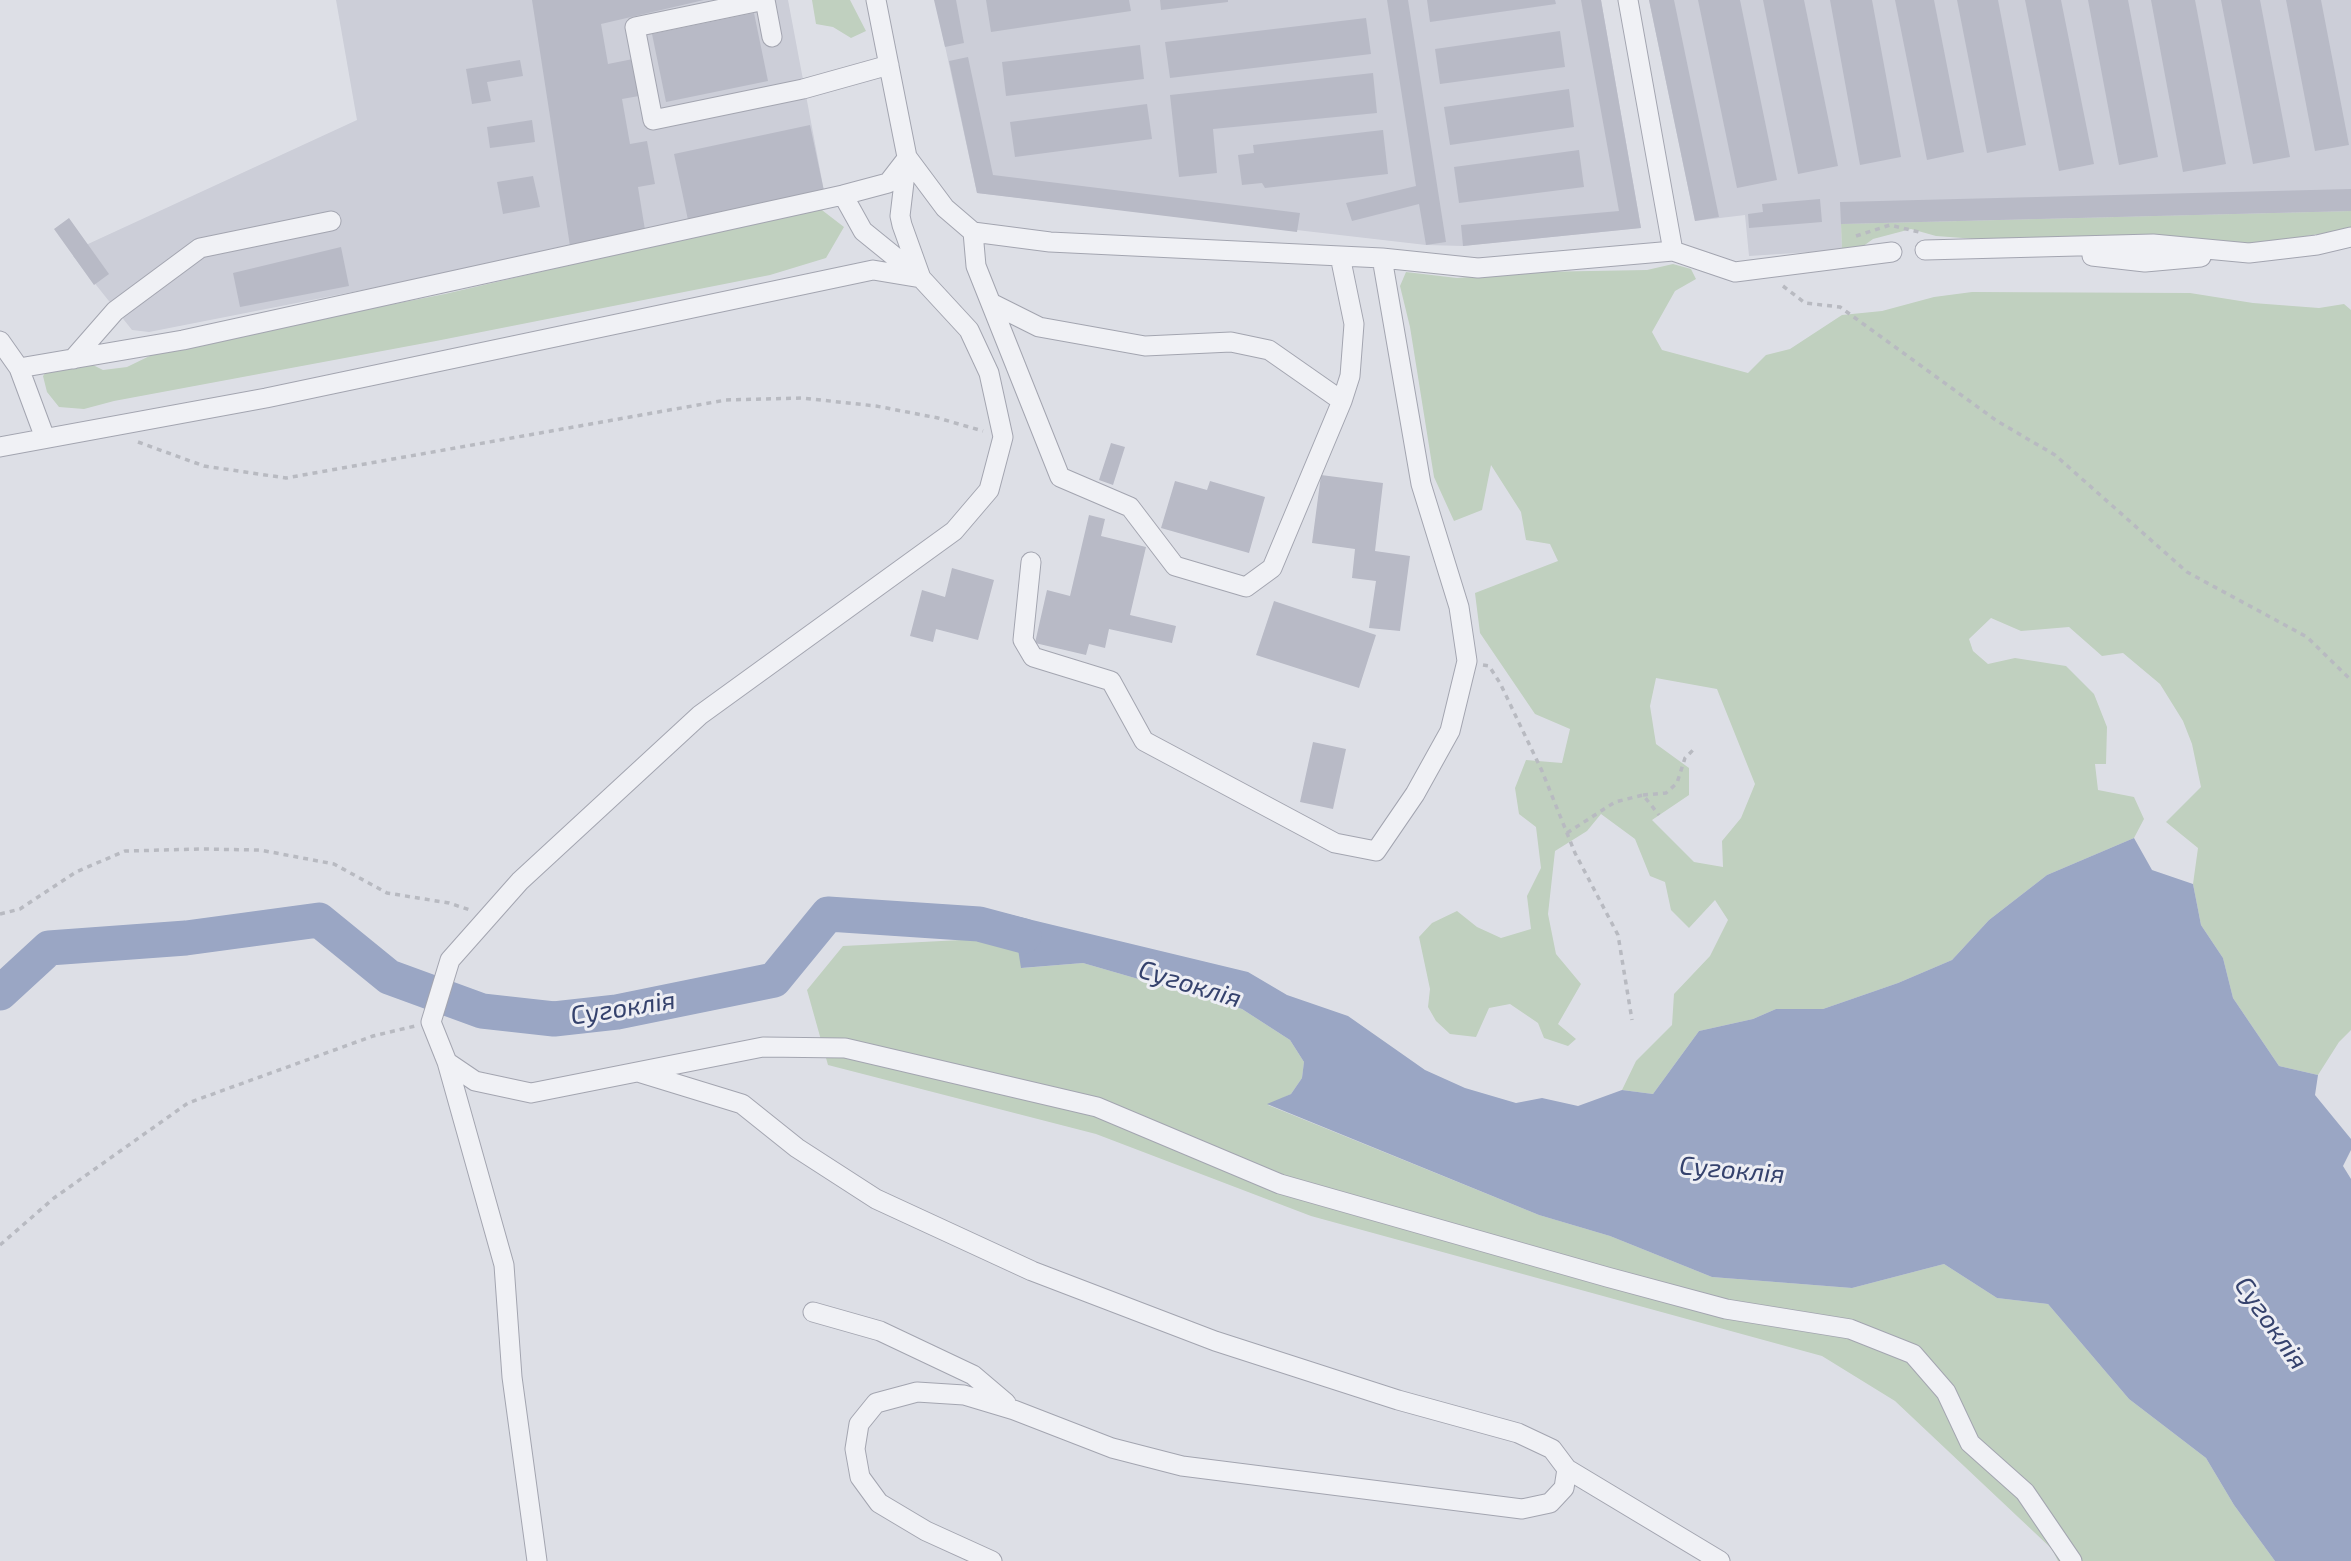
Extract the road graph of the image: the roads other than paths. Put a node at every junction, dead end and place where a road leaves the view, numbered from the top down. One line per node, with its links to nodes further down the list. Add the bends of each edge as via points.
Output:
1 (765, 0): 4 (street); 5 (street, via 635,27 653,120 803,89)
2 (876, 0): 5 (street)
3 (1628, 0): 12 (street)
4 (772, 37)
5 (889, 65): 6 (street)
6 (907, 157): 7 (street, via 888,183); 9 (street, via 945,208); 16 (street, via 900,216)
7 (843, 195): 16 (street, via 863,231); 19 (street, via 364,302)
8 (331, 221): 19 (street, via 200,248 116,310)
9 (973, 232): 14 (street, via 1050,242); 17 (street, via 976,266)
10 (2351, 237): 11 (street, via 2249,253 2153,244)
11 (1925, 250)
12 (1674, 251): 13 (street, via 1735,272); 15 (street, via 1478,268)
13 (1892, 252)
14 (1340, 256): 15 (street); 21 (street, via 1354,324 1350,376)
15 (1382, 258): 24 (street, via 1421,484 1459,607 1467,661 1450,731 1376,851 1335,843 1144,741 1111,681 1033,657 1023,640)
16 (921, 278): 22 (street, via 873,270 266,398); 25 (street, via 969,330 989,373 1003,436 989,490 954,531 700,715 520,881 450,960 432,1017)
17 (991, 303): 21 (street, via 1039,327 1145,346 1231,342 1269,350); 21 (street, via 1060,477 1130,506 1175,566 1246,587 1272,568)
18 (0, 341): 20 (street)
19 (73, 359): 20 (street)
20 (19, 368): 22 (street)
21 (1342, 401)
22 (45, 438): 23 (street)
23 (0, 447)
24 (1031, 562)
25 (447, 1062): 26 (street, via 475,1082 531,1093); 30 (street, via 504,1265 512,1377)
26 (636, 1072): 29 (street, via 742,1104 876,1199 1032,1271 1215,1341 1518,1433 1552,1449); 33 (street, via 763,1047 845,1048 1097,1107 1280,1184 1594,1273 1726,1309 1850,1329 1913,1354 1946,1392 1970,1443 2025,1492)
27 (813, 1312): 28 (street, via 880,1331 961,1370)
28 (1014, 1410): 29 (street, via 1112,1448 1182,1466 1522,1509 1550,1503 1564,1488); 31 (street, via 964,1395 917,1392 877,1403 859,1424 855,1449 860,1476 879,1503)
29 (1567, 1469): 32 (street)
30 (537, 1561)
31 (992, 1561)
32 (1720, 1561)
33 (2072, 1561)

